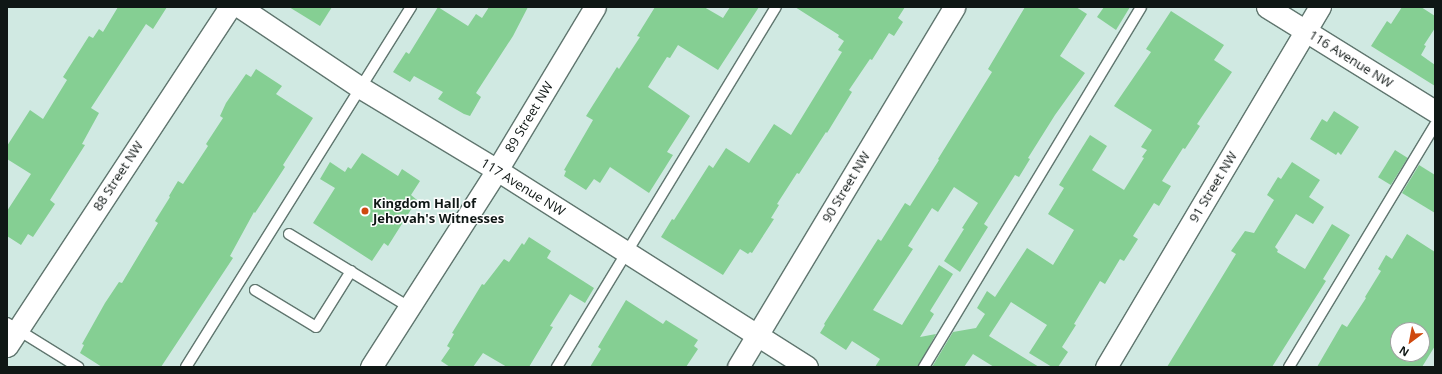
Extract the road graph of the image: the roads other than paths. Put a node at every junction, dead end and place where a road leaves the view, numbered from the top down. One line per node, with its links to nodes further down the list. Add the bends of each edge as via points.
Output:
1 (230, 7): 20 (street, 88 Street NW)
2 (240, 7): 11 (street, 117 Avenue NW)
3 (411, 7): 11 (lane)
4 (595, 7): 14 (street, 89 Street NW)
5 (776, 7): 16 (lane)
6 (954, 7): 21 (street, 90 Street NW)
7 (1141, 7): 28 (lane)
8 (1268, 7): 10 (street, 116 Avenue NW)
9 (1320, 7): 10 (street, 91 Street NW)
10 (1305, 31): 12 (street, 116 Avenue NW); 29 (street, 91 Street NW)
11 (361, 88): 14 (street, 117 Avenue NW); 23 (lane)
12 (1435, 111)
13 (1435, 125): 30 (lane)
14 (497, 170): 16 (street, 117 Avenue NW); 19 (street, 89 Street NW)
15 (289, 234): 17 (lane)
16 (627, 254): 21 (street, 117 Avenue NW); 25 (lane)
17 (351, 271): 18 (lane, via 316,327); 19 (lane)
18 (255, 290)
19 (409, 307): 24 (street, 89 Street NW)
20 (10, 333): 22 (lane)
21 (757, 337): 26 (street, 90 Street NW); 27 (street, 117 Avenue NW)
22 (78, 367)
23 (186, 367)
24 (371, 367)
25 (557, 367)
26 (738, 367)
27 (807, 367)
28 (924, 367)
29 (1106, 367)
30 (1289, 367)

